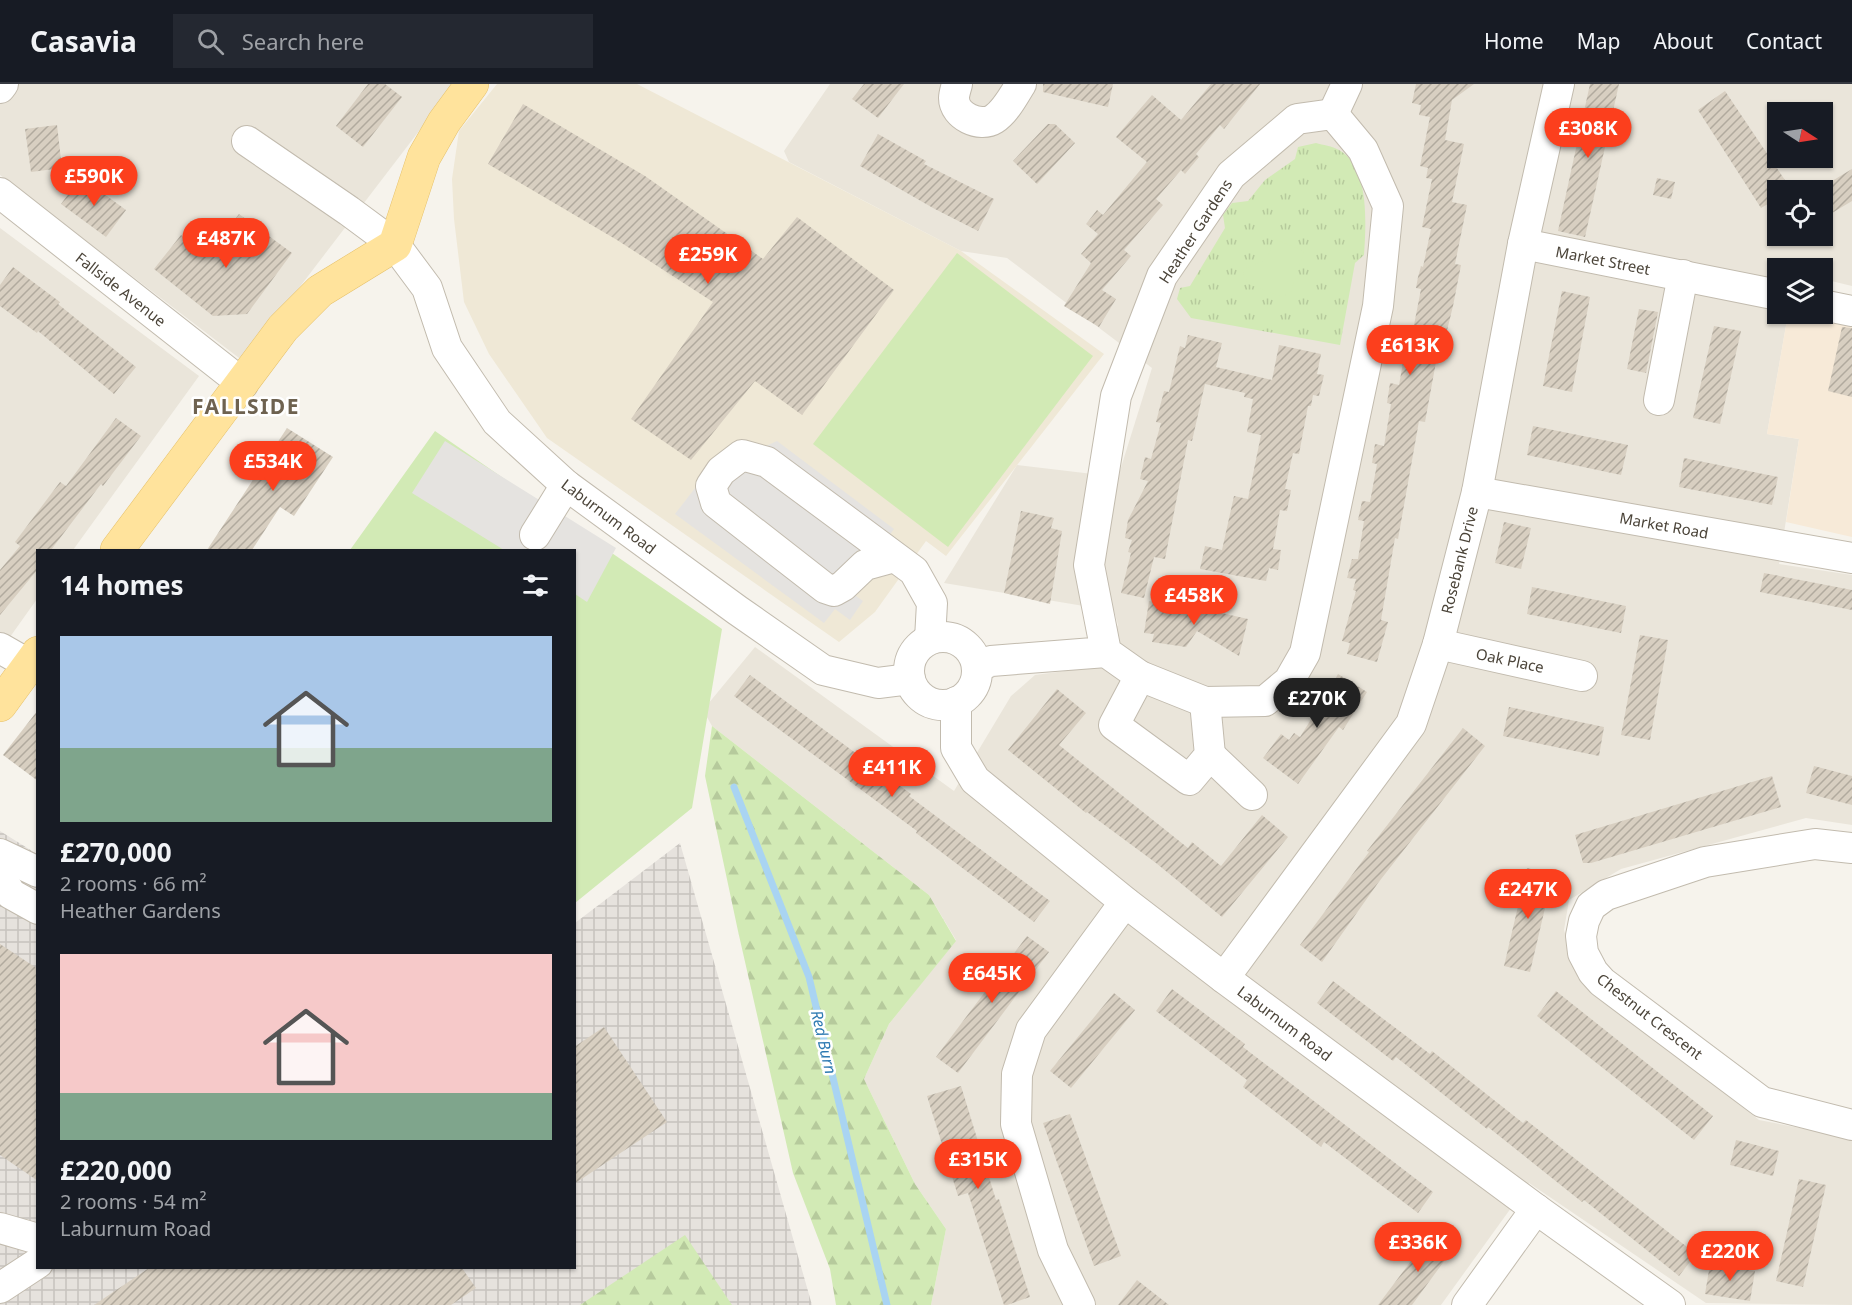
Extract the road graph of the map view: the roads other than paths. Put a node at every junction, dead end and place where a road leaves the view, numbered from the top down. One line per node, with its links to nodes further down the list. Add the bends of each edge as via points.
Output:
1 (472, 84): 10 (main road, via 424,157)
2 (957, 84): 3 (street, via 957,110 979,122 994,119)
3 (1021, 84)
4 (1347, 84): 6 (street)
5 (1559, 84): 9 (street, Rosebank Drive)
6 (1333, 114): 26 (street, Heather Gardens, via 1297,118 1231,175 1162,276 1116,396 1089,565); 33 (street, via 1363,150 1388,206 1378,306 1305,653 1289,681 1265,701)
7 (247, 141): 10 (street, Laburnum Road)
8 (0, 193): 15 (street, Fallside Avenue)
9 (1523, 244): 11 (street, Market Street); 18 (street, Rosebank Drive)
10 (395, 245): 15 (main road, via 321,291 283,328); 17 (street, Laburnum Road, via 427,288 447,348 496,422)
11 (1683, 275): 12 (street, Market Street); 16 (street)
12 (1767, 293)
13 (1833, 307): 14 (street)
14 (1852, 311)
15 (243, 384): 20 (main road)
16 (1659, 400)
17 (566, 485): 19 (street); 31 (street, Laburnum Road, via 823,670 878,683)
18 (1477, 492): 22 (street, Market Road); 24 (street, Rosebank Drive)
19 (536, 535)
20 (121, 549)
21 (894, 557): 21 (street, via 865,565 834,591 825,588 716,503 711,486 742,455 767,462); 23 (street, via 915,571 932,603)
22 (1852, 558)
23 (930, 639): 28 (street, via 960,641); 31 (street, via 910,660)
24 (1438, 644): 30 (street, Oak Place); 43 (street, Rosebank Drive, via 1411,724)
25 (0, 648): 27 (street)
26 (1106, 652): 28 (street, via 991,661); 29 (street)
27 (33, 658): 34 (main road)
28 (977, 667): 32 (street, via 972,688)
29 (1140, 676): 33 (street); 35 (street, via 1114,725 1189,780)
30 (1582, 676)
31 (910, 679): 32 (street, via 927,702)
32 (956, 702): 41 (street, Laburnum Road, via 956,748 975,780)
33 (1205, 702): 35 (street)
34 (0, 705)
35 (1210, 755): 36 (street)
36 (1252, 795)
37 (1852, 848): 44 (street, Chestnut Crescent, via 1815,844 1705,862 1606,895 1591,906 1581,936 1583,953 1602,982 1762,1102)
38 (0, 854): 39 (street)
39 (36, 871)
40 (0, 877): 42 (street, via 11,894)
41 (1125, 902): 43 (street, Laburnum Road); 50 (street, via 1031,1030 1017,1074 1016,1124 1053,1250)
42 (36, 908)
43 (1224, 978): 45 (street, Laburnum Road)
44 (1852, 1125)
45 (1536, 1209): 51 (street); 52 (street, Laburnum Road)
46 (0, 1228): 47 (street)
47 (36, 1238)
48 (36, 1264): 49 (street)
49 (0, 1288)
50 (1080, 1305)
51 (1467, 1305)
52 (1670, 1305)

